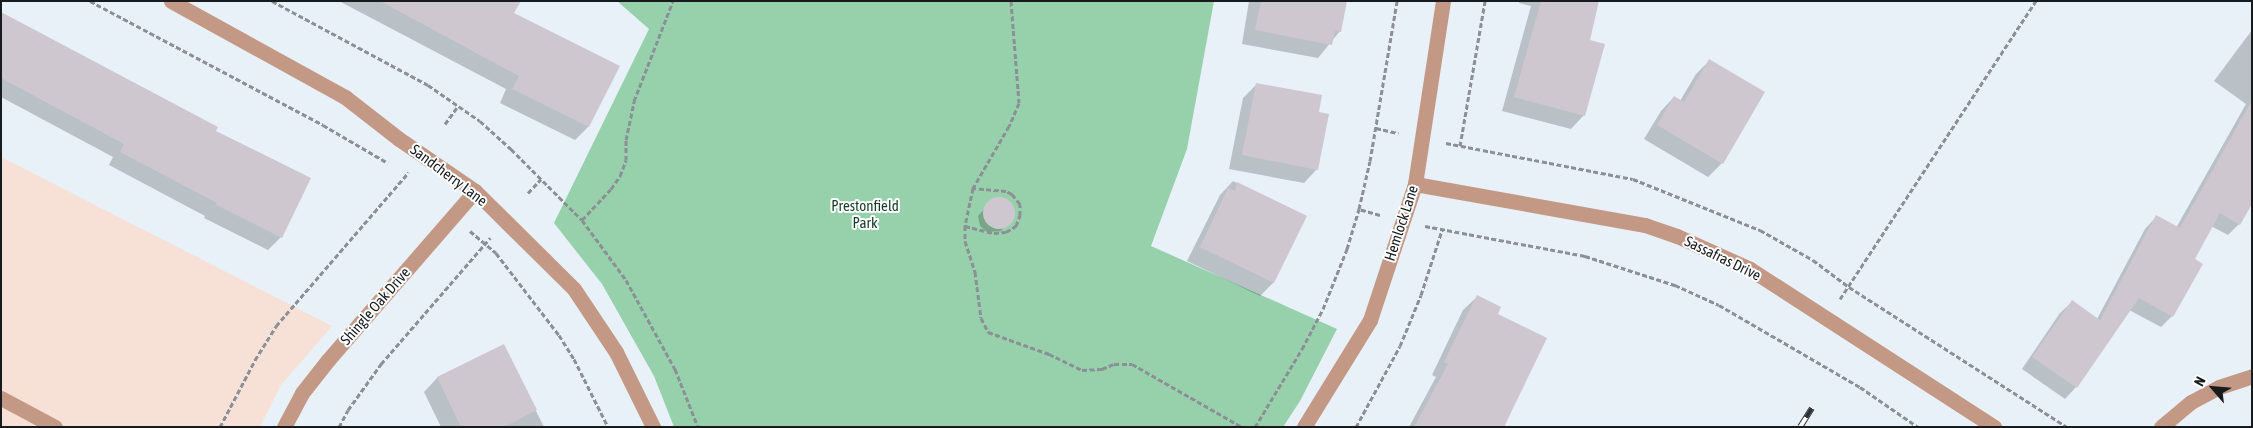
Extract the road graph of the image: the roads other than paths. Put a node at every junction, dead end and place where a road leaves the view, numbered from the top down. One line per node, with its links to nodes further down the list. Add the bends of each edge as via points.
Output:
1 (171, 1): 4 (street, Sandcherry Lane, via 345,97)
2 (1443, 1): 3 (street, Hemlock Lane)
3 (1415, 184): 10 (street, Hemlock Lane, via 1370,320); 11 (street, Sassafras Drive, via 1646,225 1677,236 1750,269)
4 (475, 191): 8 (street, Shingle Oak Drive, via 328,360 302,393); 9 (street, Sandcherry Lane, via 574,289 616,352)
5 (2252, 376): 12 (street, via 2219,387 2191,402)
6 (1, 398): 7 (street)
7 (55, 427)
8 (284, 427)
9 (653, 427)
10 (1304, 427)
11 (1994, 427)
12 (2161, 427)

